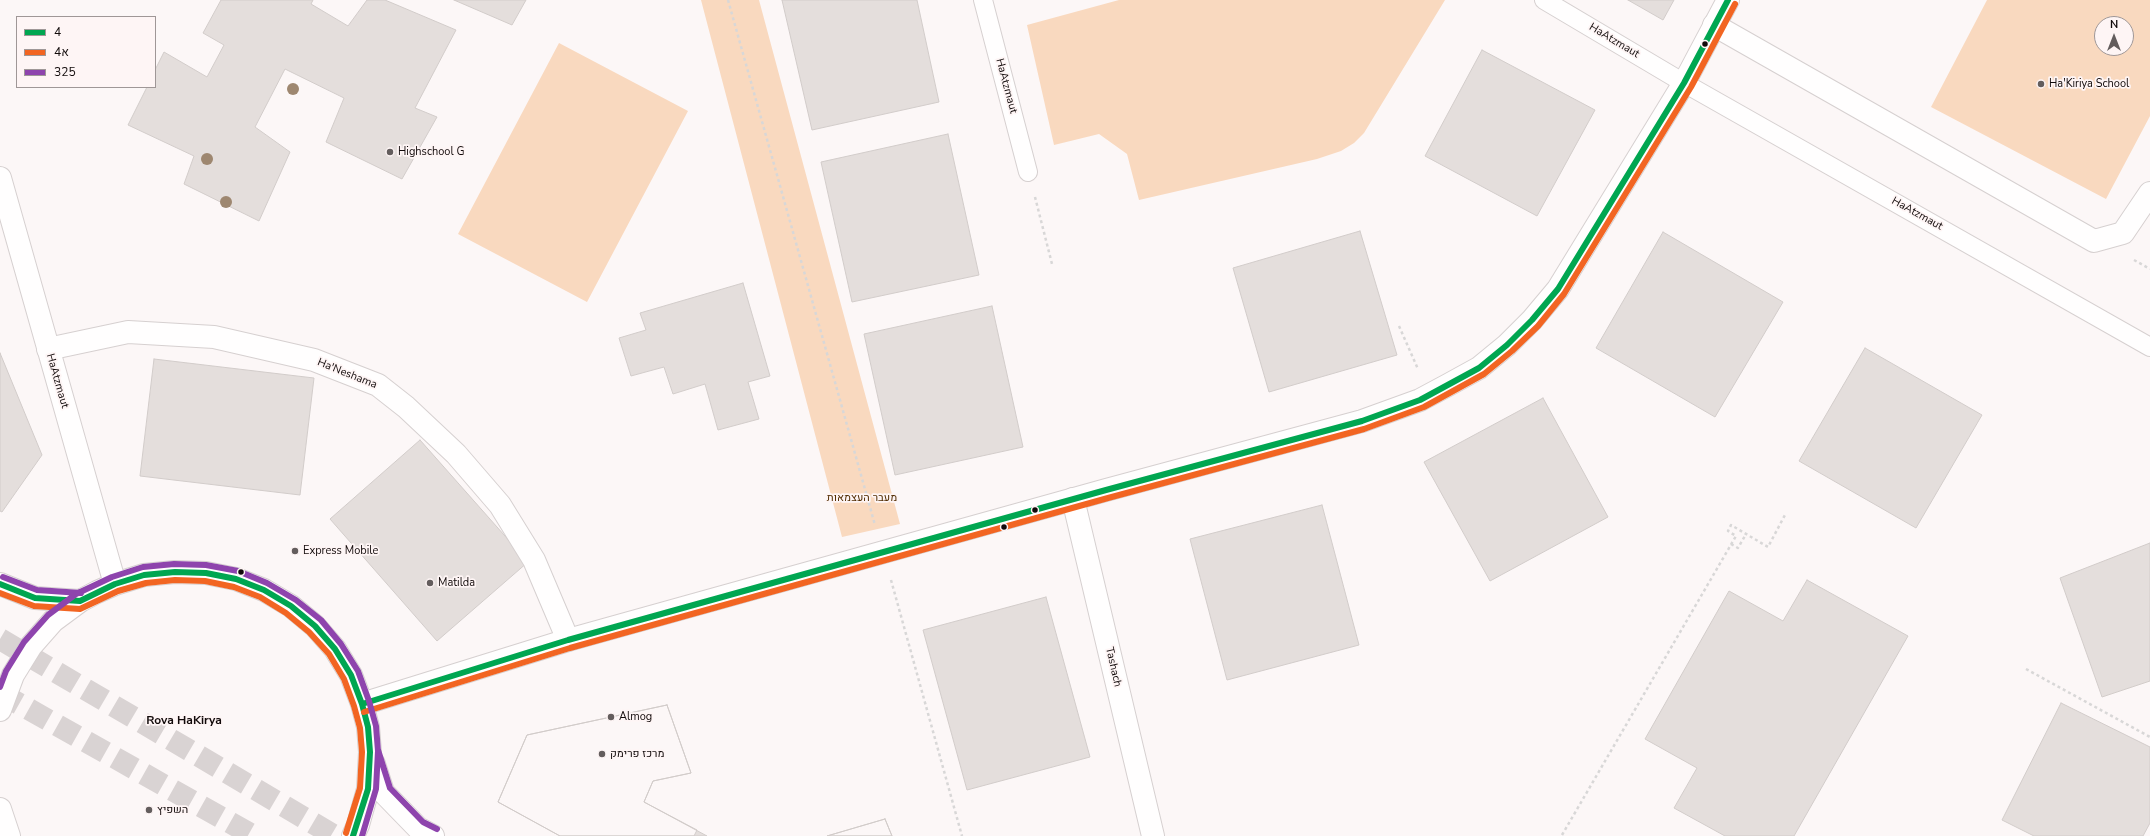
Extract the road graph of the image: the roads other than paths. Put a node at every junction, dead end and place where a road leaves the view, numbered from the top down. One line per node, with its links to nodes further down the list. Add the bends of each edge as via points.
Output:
1 (983, 0): 6 (lane, HaAtzmaut)
2 (1544, 0): 5 (lane, HaAtzmaut)
3 (1728, 0): 4 (street)
4 (1714, 25): 5 (street); 8 (street, via 2094,241 2123,233)
5 (1684, 83): 9 (lane, HaAtzmaut); 11 (street, via 1558,290 1507,345 1479,368 1420,400 1362,421)
6 (1028, 172)
7 (0, 178): 10 (street, HaAtzmaut)
8 (2150, 193)
9 (2150, 347)
10 (48, 349): 13 (street, HaAtzmaut); 15 (street, Ha'Neshama, via 128,332 214,337 314,360 378,385 406,407 456,454 500,504 534,560)
11 (1073, 499): 15 (street); 21 (street, Tashach)
12 (0, 584): 14 (street, via 35,598)
13 (115, 584): 14 (street); 16 (street, via 144,575 206,573 236,579 264,590 291,606 315,626 351,675)
14 (80, 601): 17 (street, via 53,621 31,646 13,675)
15 (568, 640): 16 (street)
16 (362, 704): 18 (street, via 368,727)
17 (0, 710)
18 (370, 752): 19 (street, via 368,789); 20 (street, via 383,792 418,828)
19 (353, 836)
20 (433, 836)
21 (1153, 836)

